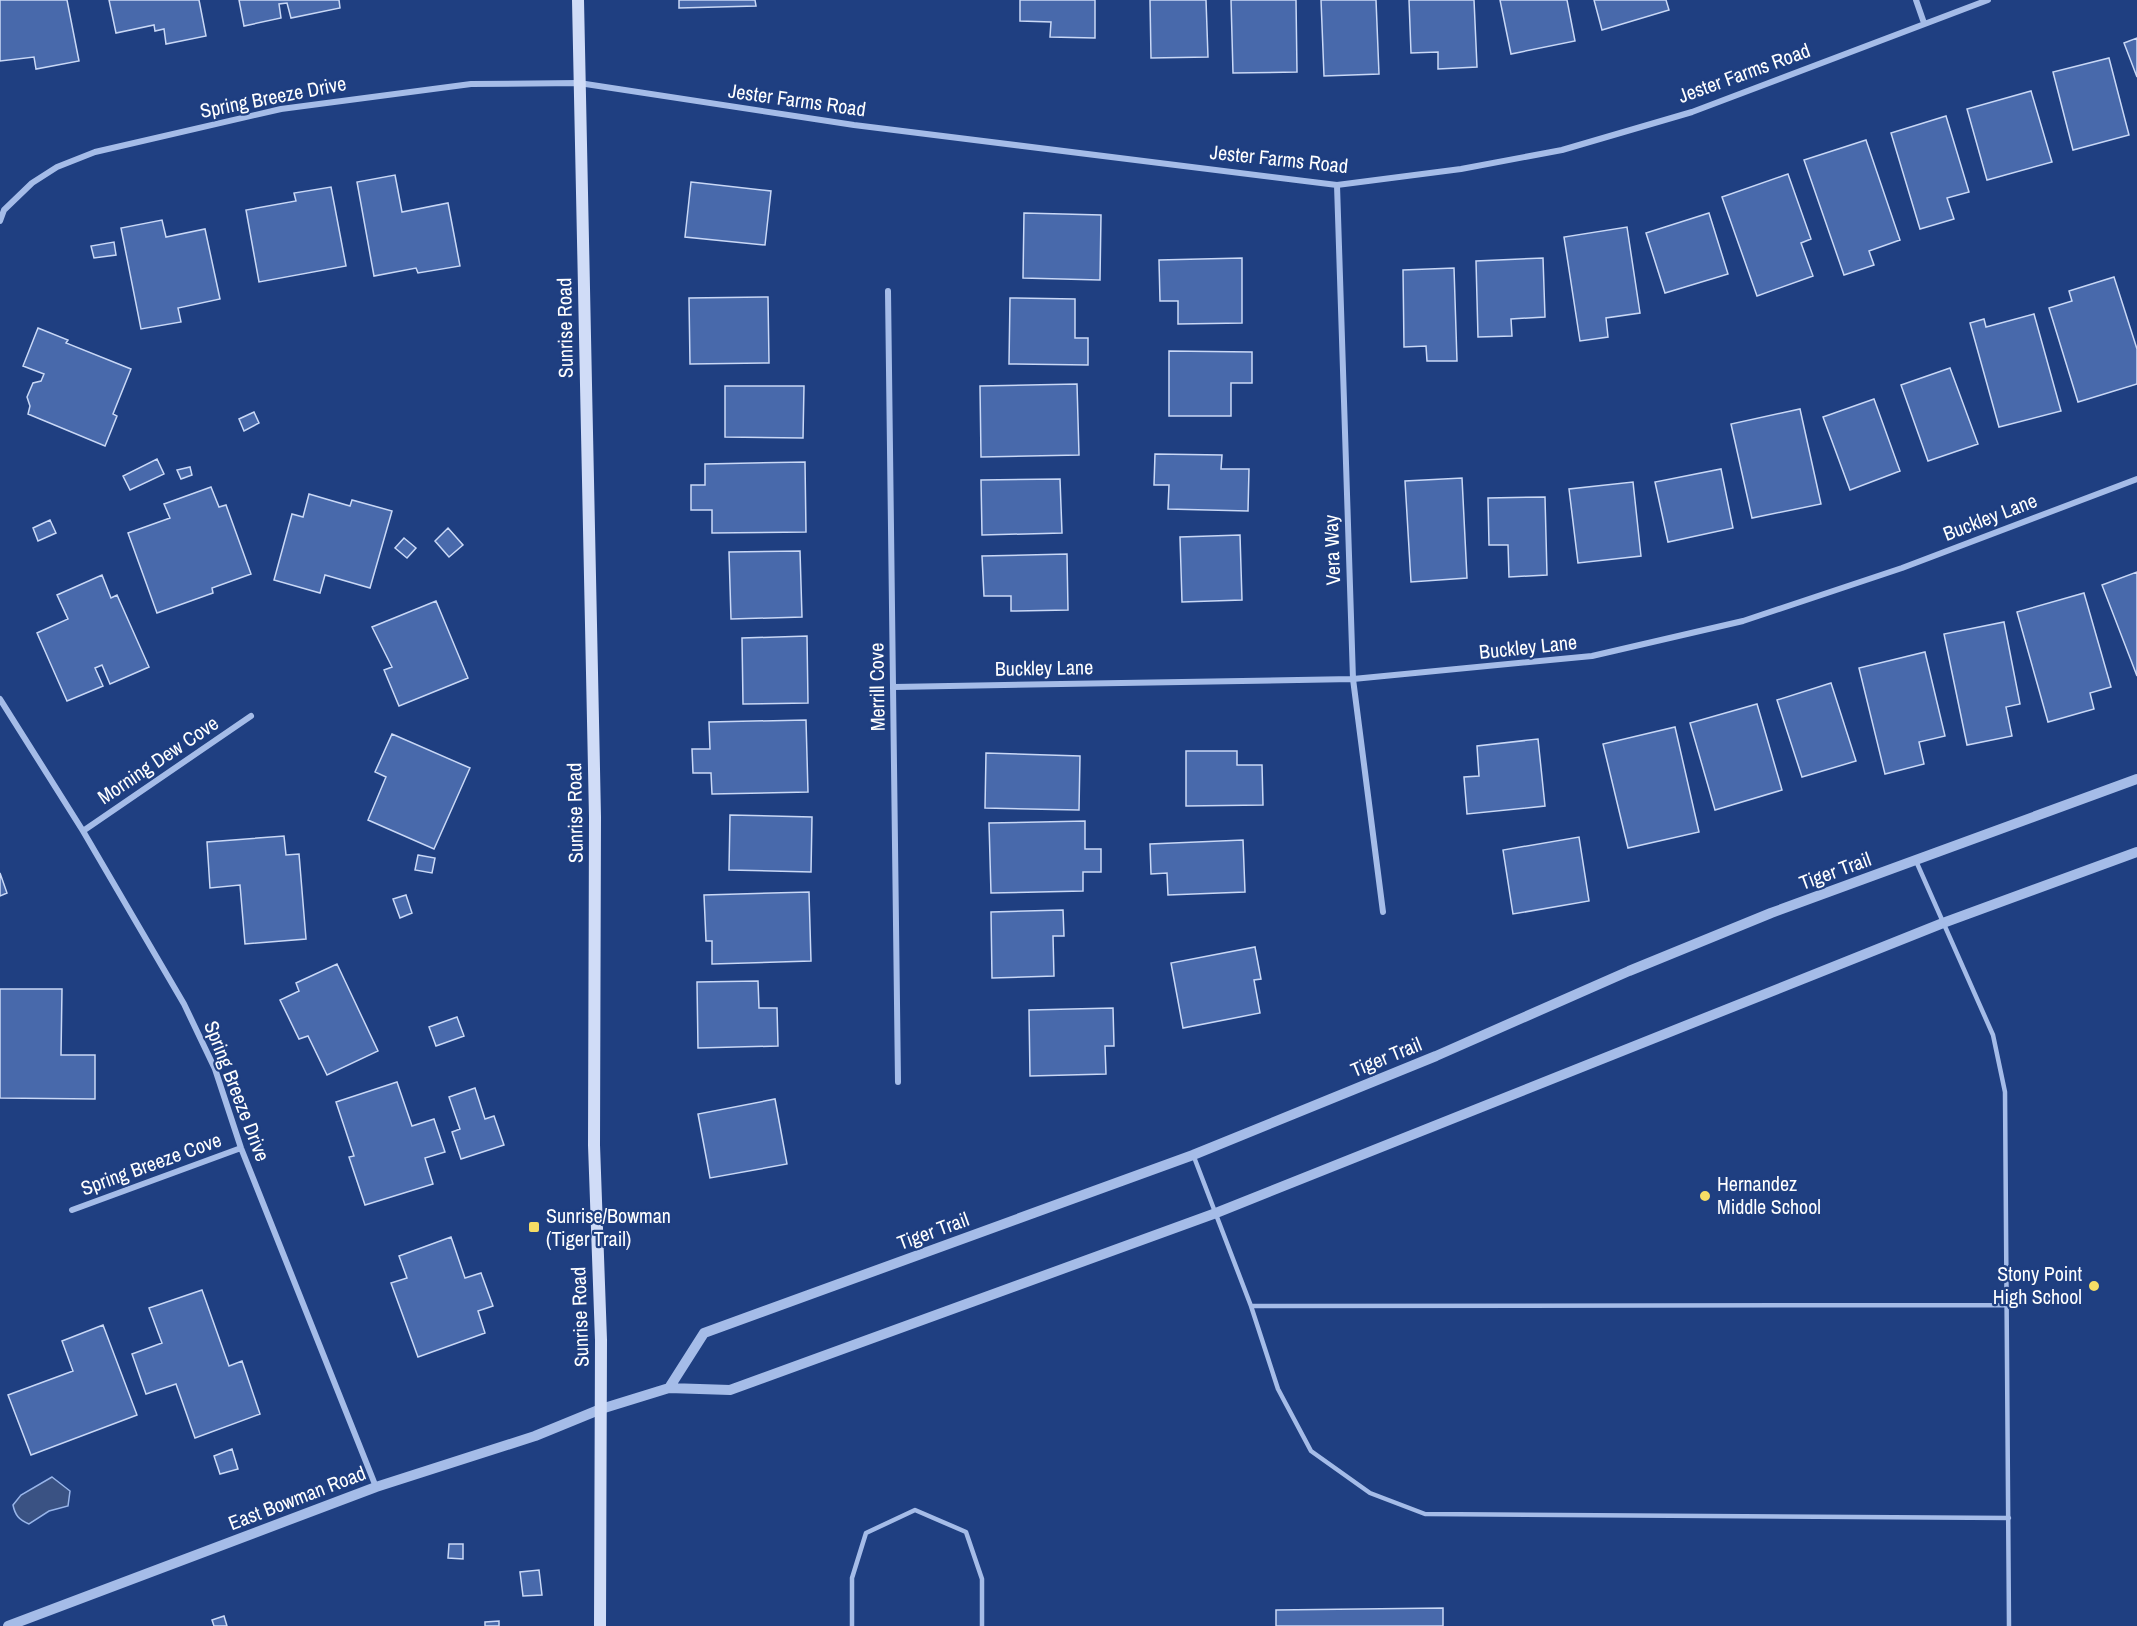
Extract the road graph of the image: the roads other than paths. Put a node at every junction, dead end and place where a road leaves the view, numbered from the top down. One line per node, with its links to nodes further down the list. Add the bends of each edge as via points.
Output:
1 (578, 0): 5 (main road, Sunrise Road)
2 (1916, 0): 4 (street)
3 (1988, 0): 4 (street, Jester Farms Road)
4 (1924, 22): 6 (street, Jester Farms Road, via 1692,112 1562,150 1461,169)
5 (579, 83): 6 (street, Jester Farms Road, via 854,126); 7 (street, Spring Breeze Drive, via 471,84 384,94 281,109 95,152 57,167 32,183 4,210); 28 (main road, Sunrise Road, via 595,806 594,1145)
6 (1337, 185): 10 (street, Vera Way)
7 (0, 221)
8 (888, 291): 11 (street, Merrill Cove)
9 (2137, 479): 10 (street, Buckley Lane, via 1902,568 1743,621 1592,656)
10 (1353, 680): 11 (street, Buckley Lane); 18 (street, Vera Way)
11 (894, 687): 20 (street, Merrill Cove)
12 (0, 699): 15 (street, Spring Breeze Drive)
13 (251, 716): 15 (street, Morning Dew Cove)
14 (2137, 779): 17 (street, Tiger Trail)
15 (83, 831): 21 (street, Spring Breeze Drive, via 184,1004 214,1069)
16 (2137, 852): 19 (street)
17 (1916, 861): 19 (lane); 22 (street, Tiger Trail, via 1771,913)
18 (1383, 912)
19 (1943, 923): 24 (street); 25 (lane, via 1993,1035 2005,1092)
20 (898, 1082)
21 (241, 1148): 23 (street, Spring Breeze Cove); 29 (street, Spring Breeze Drive)
22 (1193, 1155): 24 (lane); 27 (street, Tiger Trail, via 704,1333)
23 (72, 1210)
24 (1216, 1213): 26 (lane); 27 (street, via 730,1390)
25 (2007, 1305): 26 (lane); 30 (lane)
26 (1251, 1306): 30 (lane, via 1278,1389 1311,1451 1370,1493 1425,1514)
27 (669, 1388): 28 (street)
28 (601, 1409): 29 (street, East Bowman Road, via 535,1436); 32 (main road, Sunrise Road)
29 (376, 1487): 31 (street, East Bowman Road)
30 (2008, 1518): 35 (lane)
31 (8, 1626)
32 (600, 1626)
33 (852, 1626): 34 (lane, via 852,1578 866,1533 915,1510 966,1532 982,1579)
34 (982, 1626)
35 (2009, 1626)

